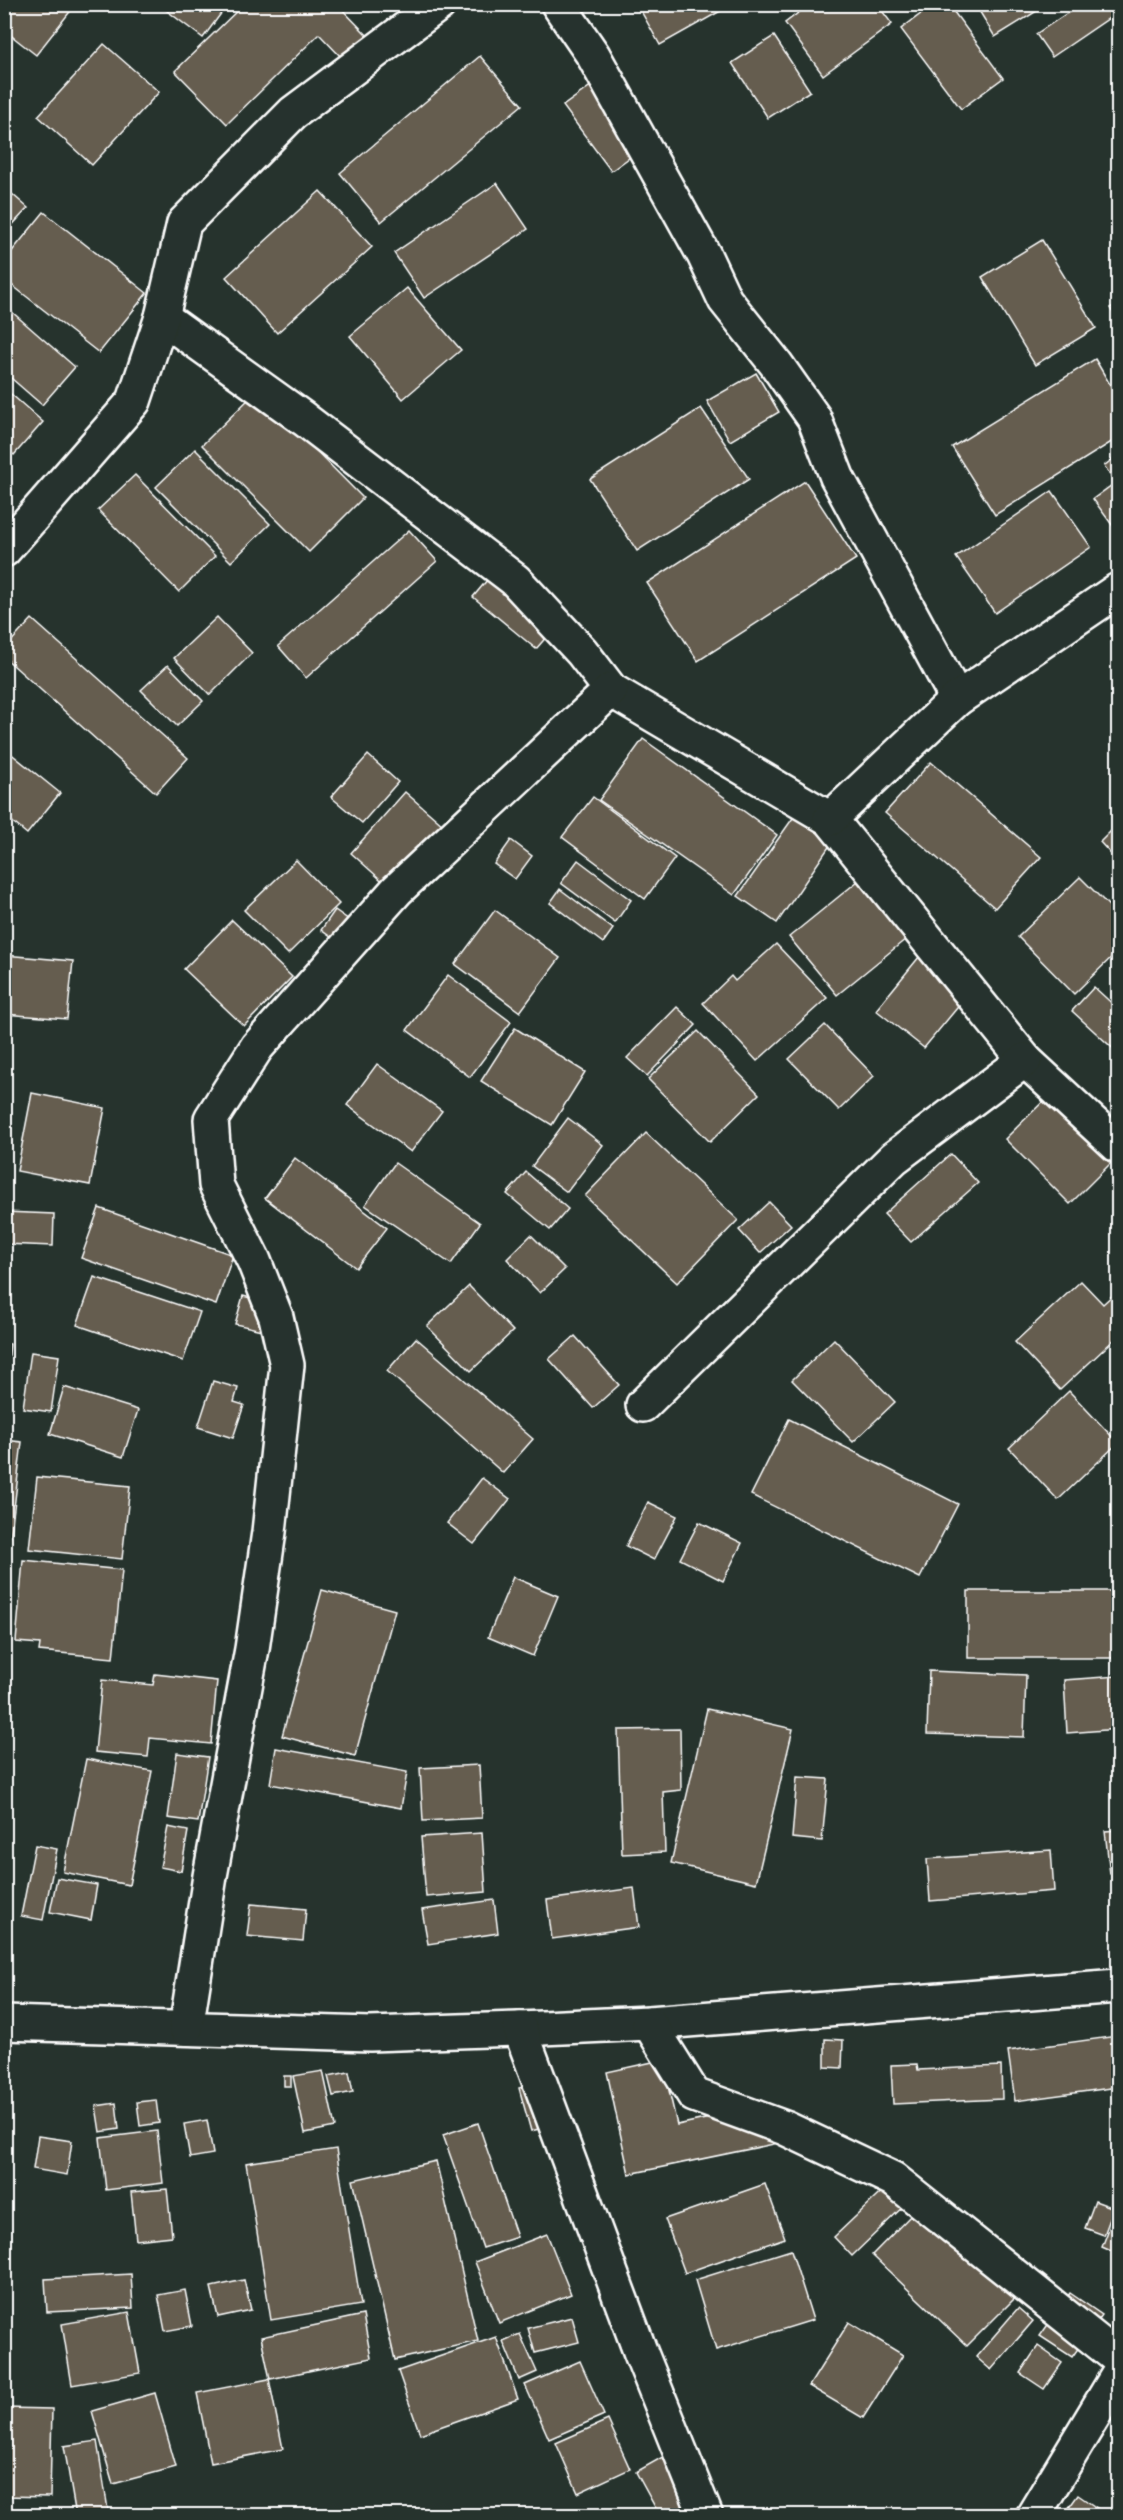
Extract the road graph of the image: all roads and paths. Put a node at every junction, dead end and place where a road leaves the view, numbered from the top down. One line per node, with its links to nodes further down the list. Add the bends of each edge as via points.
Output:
1 (439, 4): 3 (street, via 292,113 184,223)
2 (558, 4): 7 (street, via 599,65 725,300 814,418 837,477)
3 (162, 317): 4 (street, via 134,401); 6 (street, via 304,419 515,580 582,652)
4 (4, 550)
5 (1119, 590): 7 (street)
6 (611, 690): 8 (street); 15 (street, via 397,890 257,1047 211,1119 216,1185 254,1260 276,1317 287,1365 252,1648)
7 (957, 699): 8 (street)
8 (830, 819): 9 (street)
9 (1024, 1060): 10 (street); 11 (street, via 894,1158)
10 (1119, 1146)
11 (643, 1405)
12 (1119, 1986): 14 (street)
13 (4, 2023): 15 (street)
14 (649, 2023): 16 (street); 17 (street, via 694,2095 784,2128 893,2179)
15 (186, 2028): 16 (street, via 370,2034)
16 (520, 2029): 19 (street)
17 (1119, 2358)
18 (1119, 2375): 20 (street)
19 (706, 2516)
20 (1034, 2516)

